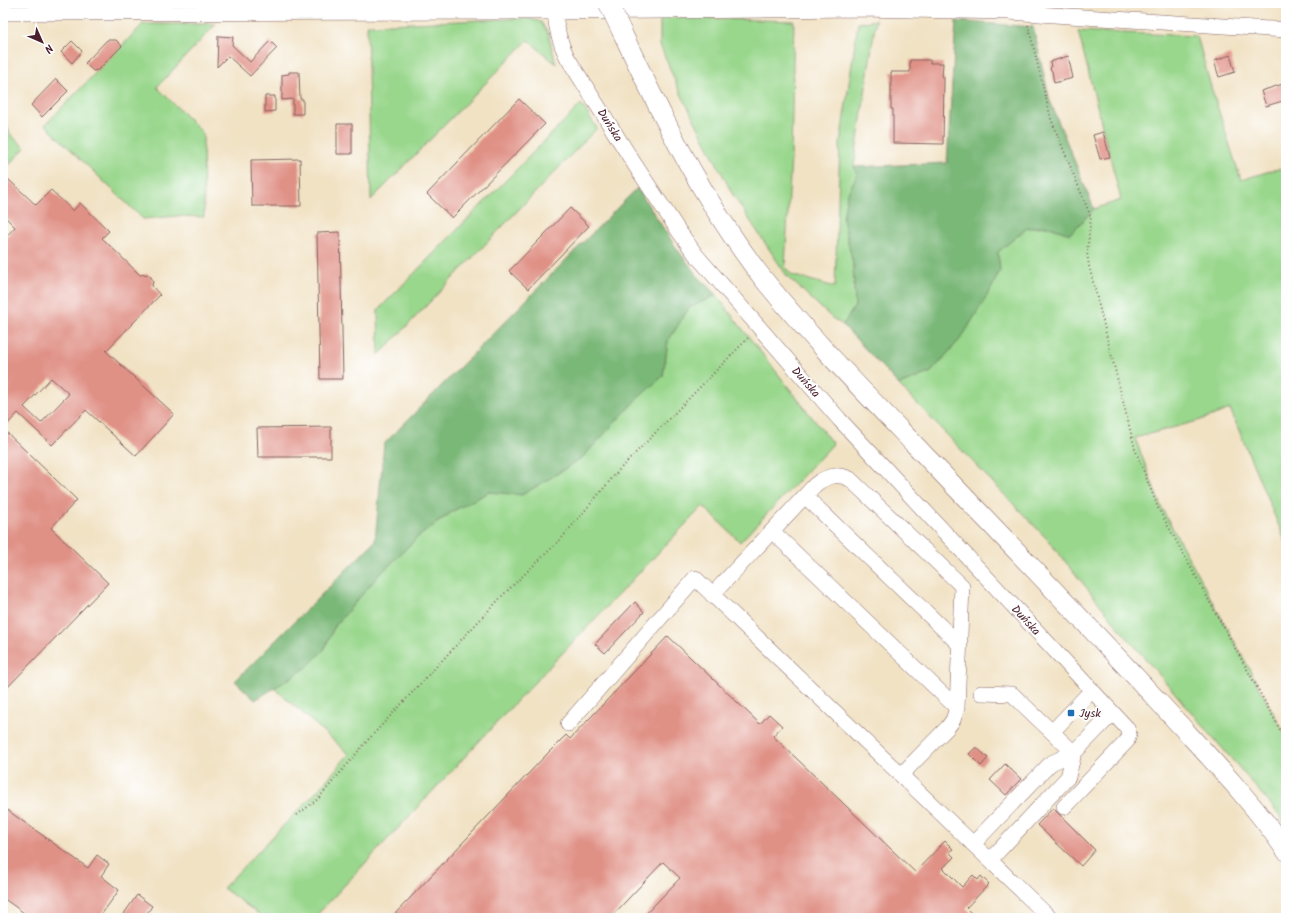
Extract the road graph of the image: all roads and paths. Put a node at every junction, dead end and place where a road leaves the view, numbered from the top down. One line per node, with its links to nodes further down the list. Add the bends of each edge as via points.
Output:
1 (608, 3): 26 (main road, bridge, via 664,121 691,170 720,218 764,279 818,343 1226,775)
2 (75, 8): 5 (street); 6 (street)
3 (1011, 8): 5 (street); 7 (street)
4 (1069, 10): 7 (street); 8 (street)
5 (555, 12): 9 (street, Duńska, via 556,28 567,57 630,158 687,243)
6 (3, 13)
7 (1026, 14): 20 (path, via 1051,119 1091,217 1087,252 1089,266 1135,449 1158,508)
8 (1286, 30)
9 (758, 328): 14 (street, Duńska, via 870,453); 24 (path, via 619,470 561,539 504,594 318,799)
10 (805, 496): 11 (street); 13 (street); 13 (street, via 816,484 828,477 837,475 850,479 962,586)
11 (772, 531): 12 (street); 16 (street)
12 (712, 595): 18 (street, via 695,578); 22 (street)
13 (959, 644): 16 (street)
14 (1092, 690): 17 (street, Duńska); 19 (street)
15 (981, 693): 19 (street, via 1012,694)
16 (957, 708): 22 (street, via 948,727)
17 (1113, 713): 21 (street); 23 (street, Duńska, via 1127,728 1127,741)
18 (568, 724)
19 (1052, 732): 21 (street)
20 (1286, 740)
21 (1074, 753): 25 (street, via 1051,763); 27 (street, via 1068,777)
22 (901, 775): 25 (street)
23 (1064, 807)
24 (297, 816)
25 (973, 844): 27 (street)
26 (1286, 851)
27 (990, 860): 28 (street)
28 (1050, 918)

